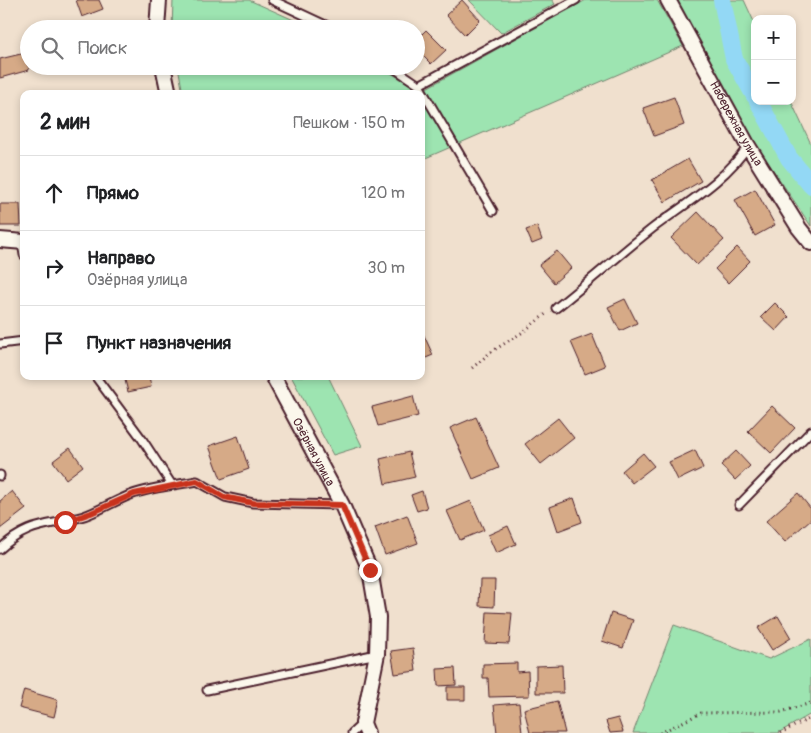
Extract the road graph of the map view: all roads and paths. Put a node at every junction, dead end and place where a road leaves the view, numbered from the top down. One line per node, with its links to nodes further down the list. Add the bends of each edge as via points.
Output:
1 (159, 0): 5 (street)
2 (272, 0): 6 (lane)
3 (576, 0): 9 (lane)
4 (668, 0): 13 (street, Набережная улица)
5 (158, 20)
6 (315, 20)
7 (166, 75): 10 (street)
8 (404, 75): 9 (lane)
9 (419, 85): 11 (lane)
10 (168, 90)
11 (422, 90)
12 (425, 95): 14 (lane)
13 (748, 146): 16 (street, Набережная улица); 18 (lane, via 722,177 652,229)
14 (493, 211)
15 (0, 240): 17 (street)
16 (811, 242)
17 (20, 245)
18 (556, 308): 21 (path)
19 (20, 341): 20 (lane)
20 (0, 344)
21 (472, 368)
22 (98, 380): 25 (lane)
23 (276, 380): 26 (street, Озёрная улица)
24 (811, 431): 27 (lane)
25 (172, 485): 26 (lane, via 197,481 224,497 253,503); 28 (lane, via 134,494 65,522 37,525 16,535)
26 (342, 505): 29 (street, Озёрная улица, via 370,570 378,617)
27 (739, 505)
28 (0, 548)
29 (377, 654): 30 (lane); 33 (street, Озёрная улица)
30 (207, 690)
31 (811, 703): 35 (path, via 781,712 700,713)
32 (811, 718): 36 (path)
33 (365, 728): 34 (lane)
34 (352, 733)
35 (660, 733)
36 (780, 733)

